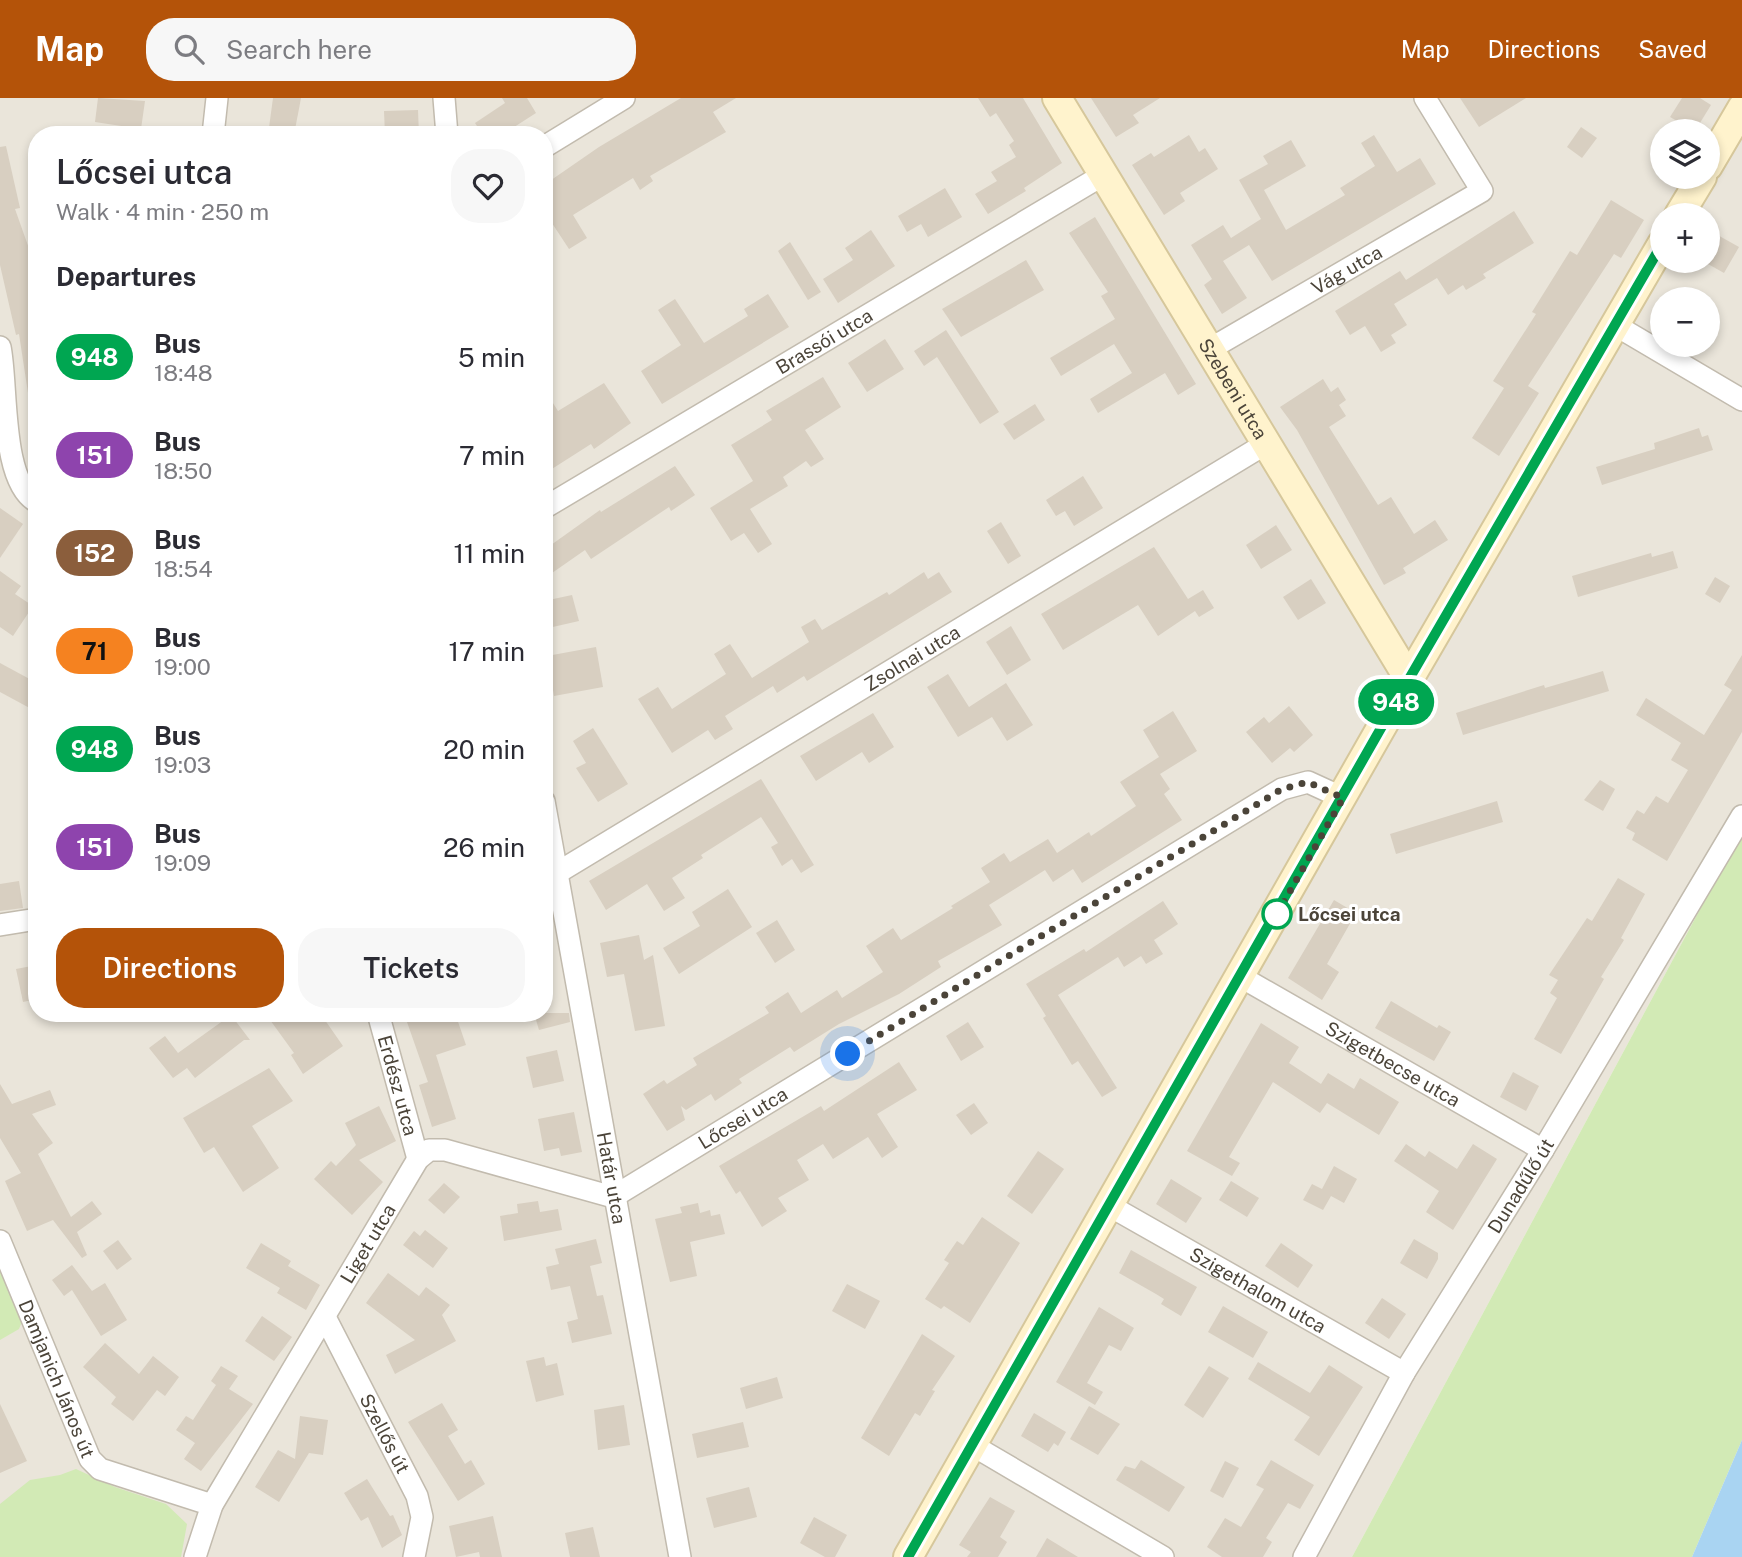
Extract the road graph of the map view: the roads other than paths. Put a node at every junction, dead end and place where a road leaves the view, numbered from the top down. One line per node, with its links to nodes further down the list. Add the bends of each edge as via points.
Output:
1 (217, 98): 7 (street)
2 (444, 98): 8 (street)
3 (624, 98): 9 (street)
4 (1057, 98): 11 (street, Szebeni utca)
5 (1425, 98): 14 (street, Vág utca, via 1482,191)
6 (1742, 108): 10 (street)
7 (214, 126)
8 (446, 126)
9 (553, 141)
10 (1720, 146)
11 (1103, 175): 14 (street, Szebeni utca); 20 (street, Brassói utca)
12 (1650, 265): 13 (street)
13 (1615, 325): 16 (street); 21 (street)
14 (1210, 349): 17 (street, Szebeni utca)
15 (1, 353): 18 (street)
16 (1742, 400)
17 (1267, 443): 21 (street, Szebeni utca); 25 (street, Zsolnai utca)
18 (5, 458): 19 (street)
19 (28, 498)
20 (553, 503)
21 (1409, 679): 22 (street)
22 (1343, 798): 28 (street); 32 (street, Lőcsei utca, via 1308,782 1282,789)
23 (1742, 817): 30 (street, Dunadűlő út)
24 (553, 855): 25 (street, Határ utca)
25 (556, 873): 32 (street, Határ utca)
26 (28, 920): 27 (street)
27 (0, 925)
28 (1241, 977): 30 (street, Szigetbecse utca); 33 (street)
29 (380, 1022): 31 (street, Erdész utca)
30 (1543, 1150): 36 (street, Dunadűlő út)
31 (418, 1159): 32 (street, via 429,1150 445,1150); 35 (street, Liget utca)
32 (613, 1197): 41 (street, Határ utca)
33 (1110, 1206): 36 (street, Szigethalom utca); 37 (street)
34 (0, 1241): 38 (street, Damjanich János út, via 90,1459 100,1469)
35 (325, 1317): 38 (street, Liget utca); 40 (street, Szellős út, via 417,1496 422,1517)
36 (1404, 1373): 44 (street, Dunadűlő út)
37 (972, 1445): 42 (street); 43 (street)
38 (212, 1505): 39 (street)
39 (195, 1557)
40 (414, 1557)
41 (680, 1557)
42 (908, 1557)
43 (1163, 1557)
44 (1304, 1557)

